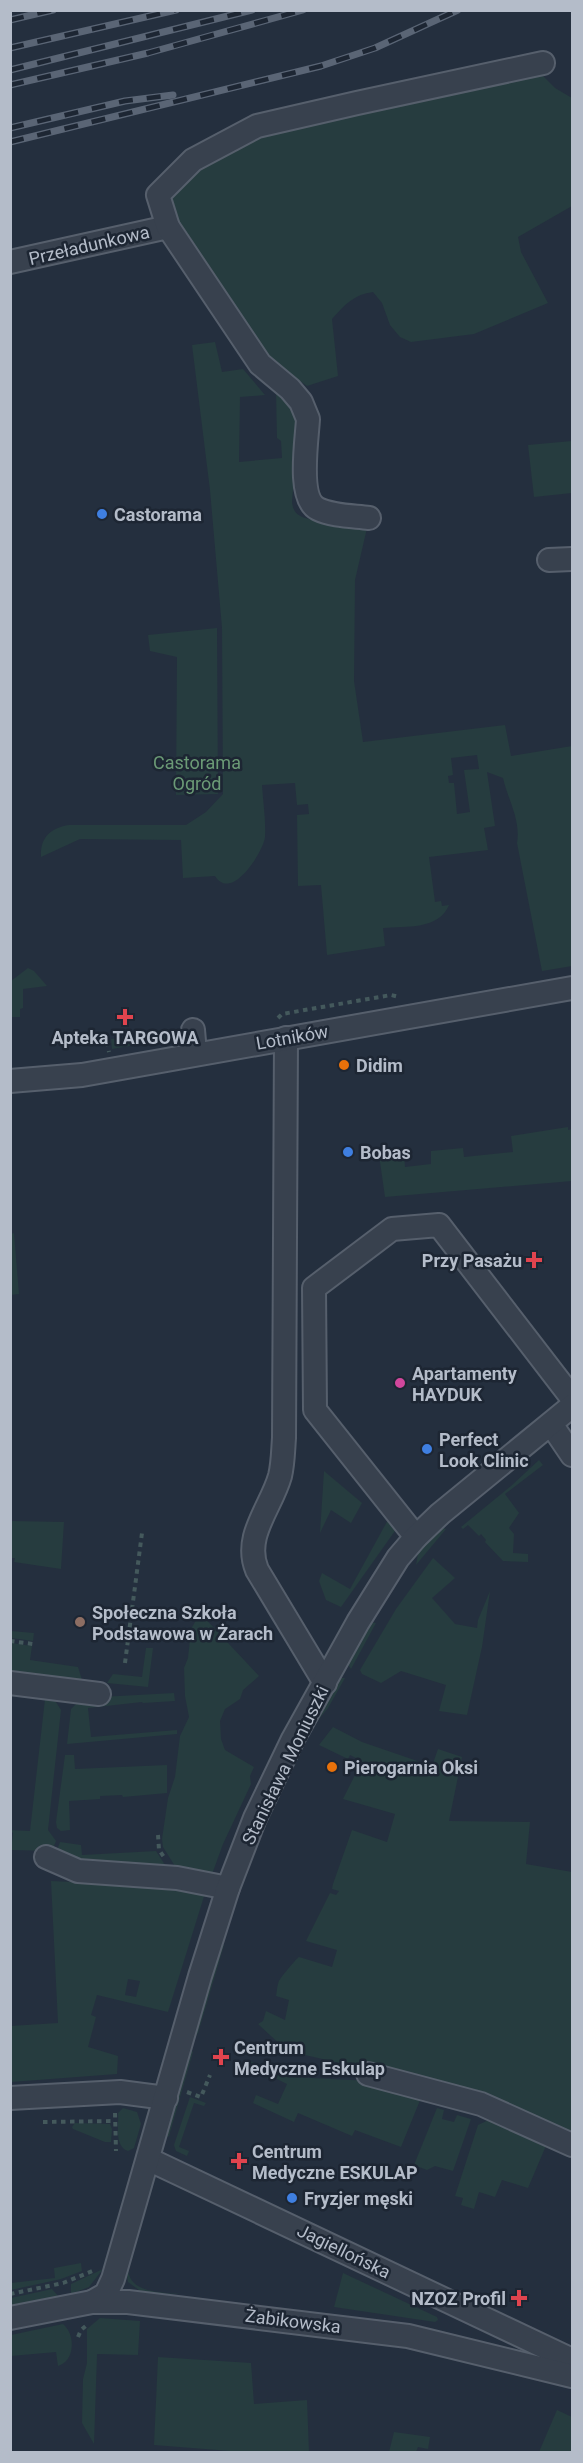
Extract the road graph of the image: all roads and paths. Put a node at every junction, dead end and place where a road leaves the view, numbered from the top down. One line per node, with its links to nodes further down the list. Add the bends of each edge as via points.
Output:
1 (543, 63): 2 (street, via 257,126 193,160 158,195)
2 (168, 227): 3 (street, Przeładunkowa); 4 (street, via 260,364 290,388 305,410 305,488 309,502 320,511)
3 (10, 262)
4 (369, 518)
5 (573, 559): 6 (street)
6 (549, 560)
7 (573, 988): 9 (street, Lotników)
8 (193, 1030): 10 (street)
9 (286, 1038): 10 (street, Lotników); 13 (street)
10 (195, 1053): 11 (street, Lotników, via 81,1075)
11 (10, 1081)
12 (314, 1288): 13 (street); 14 (street, via 392,1229 439,1225); 19 (street, via 315,1410)
13 (285, 1290): 24 (street, via 282,1462 277,1485 253,1539 252,1555 257,1570)
14 (573, 1398)
15 (573, 1407): 16 (street, Stanisława Moniuszki)
16 (550, 1425): 17 (street); 19 (street, Stanisława Moniuszki)
17 (573, 1455)
18 (142, 1533): 22 (path)
19 (416, 1537): 24 (street, Stanisława Moniuszki, via 387,1576)
20 (10, 1641): 21 (path)
21 (33, 1644)
22 (125, 1663)
23 (10, 1683): 25 (street)
24 (325, 1683): 29 (street, Stanisława Moniuszki, via 255,1818)
25 (99, 1694)
26 (158, 1835): 27 (path)
27 (159, 1850)
28 (46, 1857): 29 (street, via 78,1871 177,1878)
29 (228, 1888): 33 (street, Stanisława Moniuszki, via 200,1976)
30 (368, 2074): 38 (street, via 481,2104)
31 (210, 2075): 33 (path, via 201,2097)
32 (189, 2082): 33 (path)
33 (178, 2096): 34 (street, via 111,2092); 40 (street, Stanisława Moniuszki)
34 (10, 2098)
35 (114, 2104): 36 (path)
36 (115, 2121): 37 (path); 39 (path)
37 (43, 2122)
38 (573, 2145)
39 (116, 2151)
40 (148, 2159): 43 (street, Stanisława Moniuszki, via 111,2284 106,2294); 45 (street, Jagiellońska)
41 (100, 2268): 42 (path, via 63,2283)
42 (10, 2294)
43 (92, 2302): 44 (street, Żabikowska); 46 (street, Żabikowska, via 128,2302 408,2336)
44 (10, 2318)
45 (573, 2360)
46 (573, 2376)

